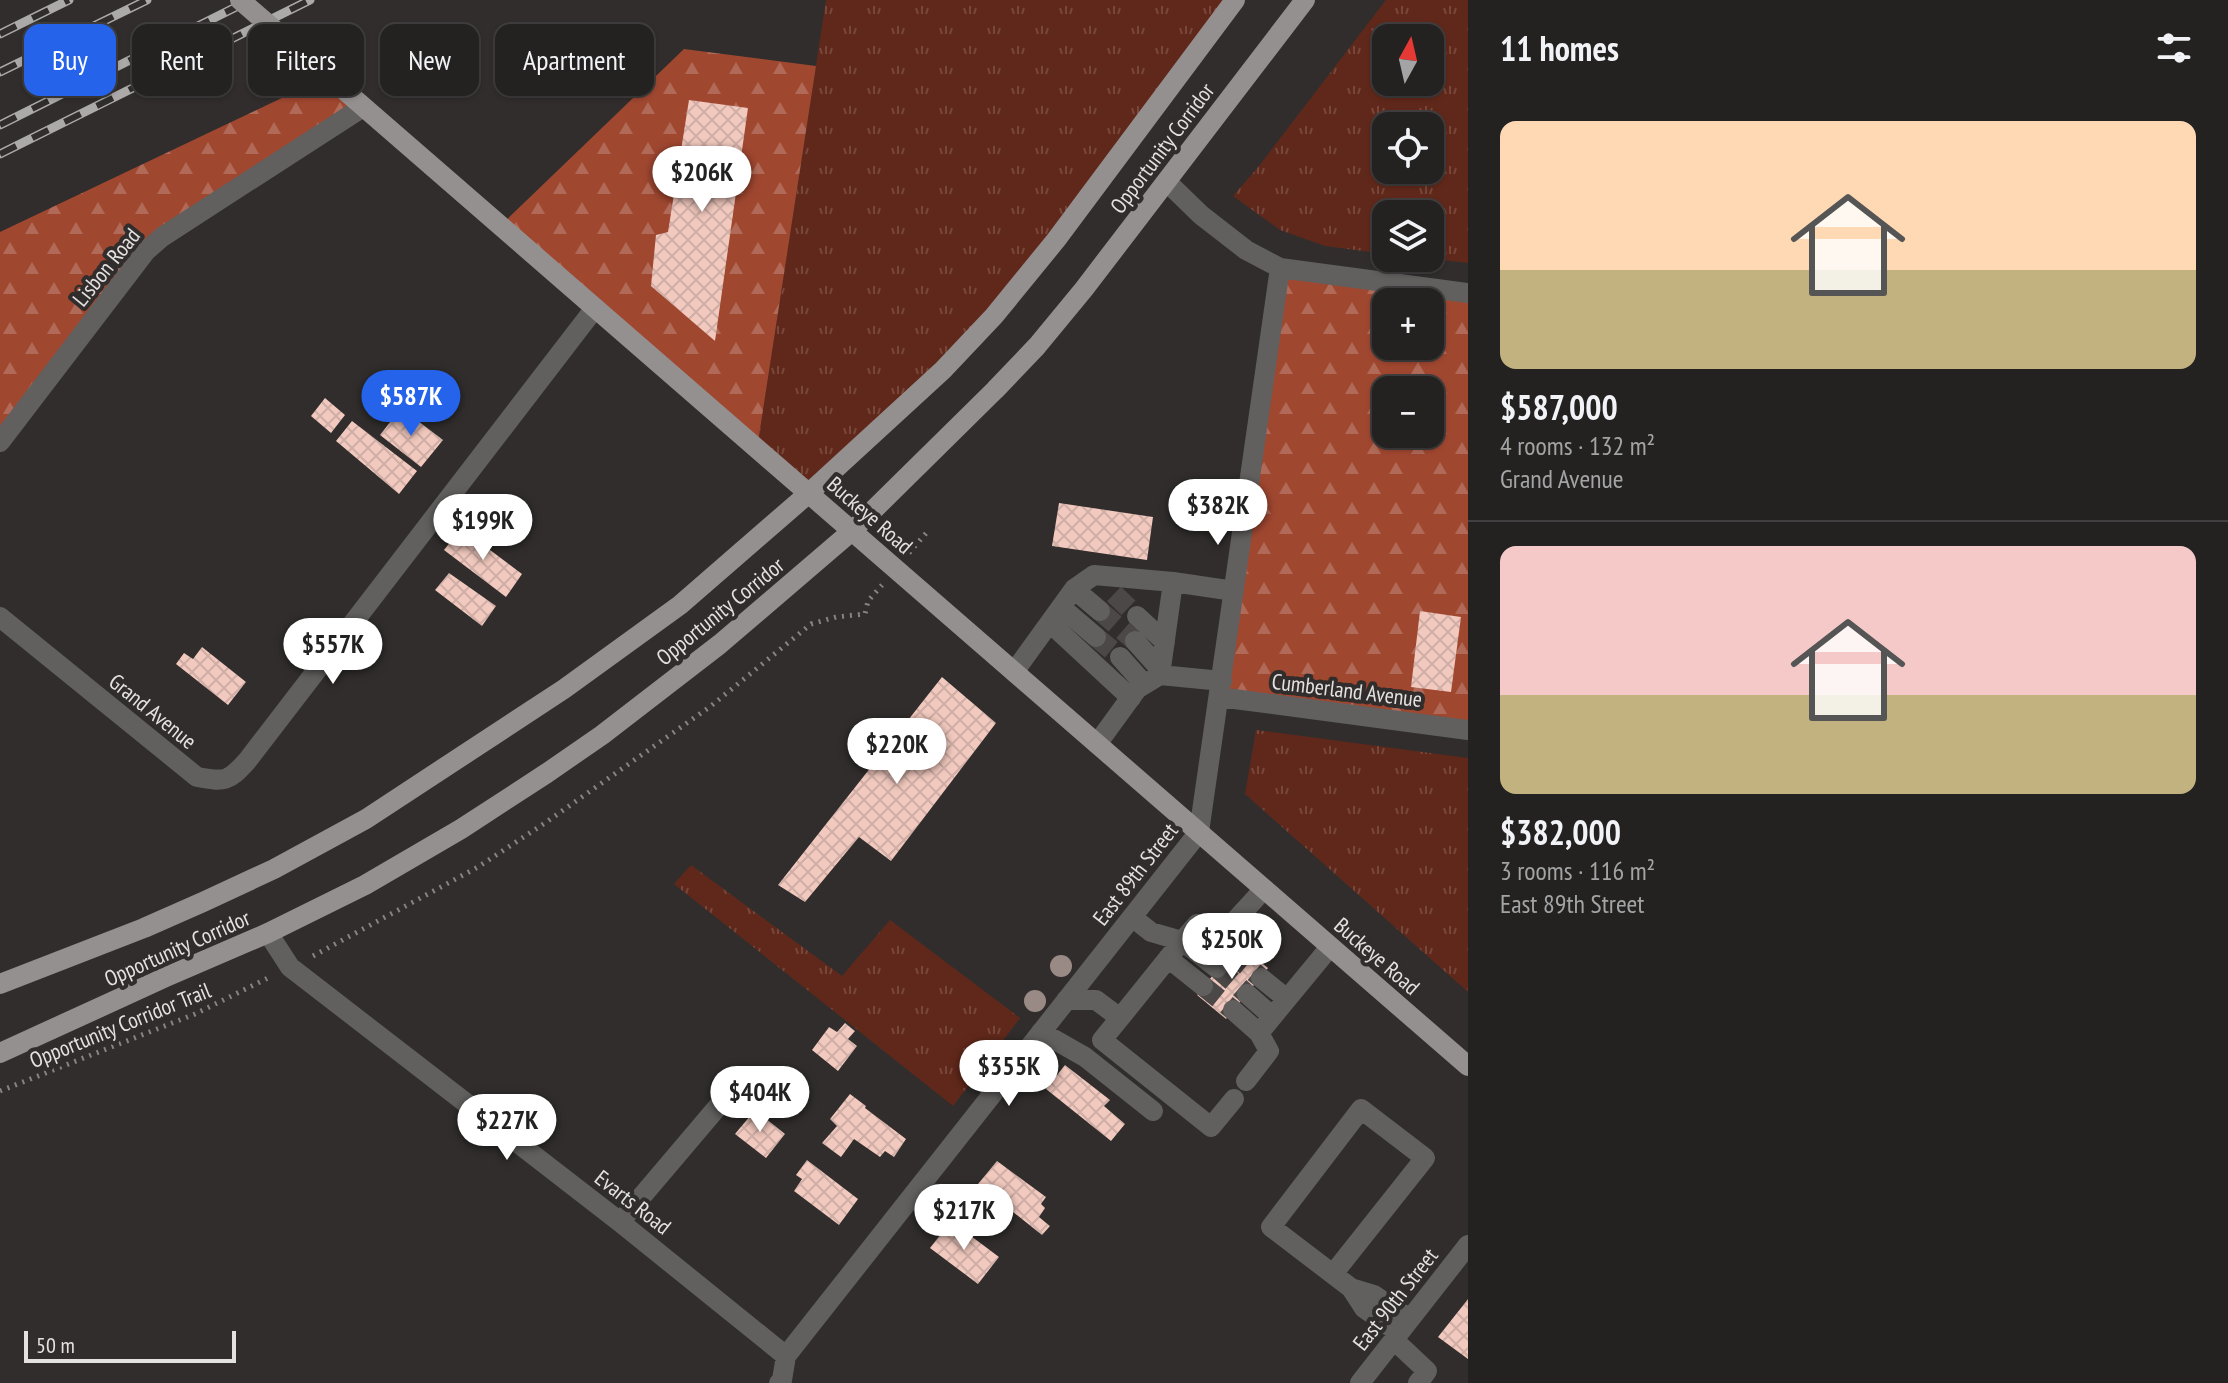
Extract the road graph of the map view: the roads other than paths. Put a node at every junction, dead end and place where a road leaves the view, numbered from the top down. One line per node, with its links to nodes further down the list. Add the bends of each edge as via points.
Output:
1 (240, 0): 4 (main road, Buckeye Road, bridge)
2 (1235, 0): 10 (main road, Opportunity Corridor, via 994,316)
3 (1305, 0): 5 (main road, Opportunity Corridor)
4 (363, 107): 8 (main road, Buckeye Road); 9 (street, Lisbon Road, via 146,251)
5 (1167, 182): 6 (street, via 1246,250); 11 (main road, Opportunity Corridor, via 1037,346)
6 (1280, 268): 7 (street); 15 (street, East 89th Street)
7 (1468, 293)
8 (595, 308): 10 (main road, Buckeye Road); 20 (street, Grand Avenue, via 233,777 197,777)
9 (0, 442)
10 (809, 493): 11 (main road, Buckeye Road); 41 (main road, Opportunity Corridor, via 680,605 564,689 366,819 203,902)
11 (852, 531): 25 (main road, Buckeye Road); 34 (main road, Opportunity Corridor, via 709,652 547,773 365,885)
12 (1094, 575): 13 (street); 14 (street); 16 (street)
13 (1173, 582): 15 (street); 23 (street)
14 (1074, 589): 17 (street); 18 (street)
15 (1234, 591): 27 (street, East 89th Street)
16 (1114, 594)
17 (1100, 611)
18 (1056, 615): 21 (street); 25 (street); 26 (street)
19 (1137, 616): 23 (street)
20 (0, 617)
21 (1096, 637)
22 (1135, 641): 26 (street)
23 (1165, 642): 26 (street)
24 (1120, 657): 26 (street)
25 (1014, 672): 29 (main road, Buckeye Road)
26 (1149, 682): 27 (street, Cumberland Avenue); 29 (street)
27 (1220, 689): 28 (street, Cumberland Avenue); 30 (street, East 89th Street)
28 (1468, 730)
29 (1097, 744): 30 (main road, Buckeye Road)
30 (1199, 832): 31 (main road, Buckeye Road); 32 (street, East 89th Street)
31 (1264, 889): 33 (street, via 1233,923); 36 (main road, Buckeye Road)
32 (1132, 917): 35 (street, via 1151,932); 45 (street, East 89th Street)
33 (1197, 924): 35 (street); 37 (street)
34 (268, 933): 51 (main road, Opportunity Corridor); 57 (street, Evarts Road, via 290,967)
35 (1182, 941): 38 (street); 39 (street)
36 (1330, 947): 44 (street); 52 (main road, Buckeye Road)
37 (1231, 953)
38 (1168, 958): 42 (street); 48 (street)
39 (1217, 968)
40 (1261, 978): 44 (street)
41 (0, 984)
42 (1203, 986)
43 (1247, 994): 47 (street)
44 (1287, 999): 47 (street)
45 (1066, 1000): 48 (street, via 1096,1000); 49 (street, East 89th Street)
46 (1233, 1010): 50 (street)
47 (1272, 1016): 50 (street)
48 (1120, 1018): 55 (street, via 1102,1040 1211,1127)
49 (1041, 1032): 56 (street, via 1085,1057); 61 (street, East 89th Street)
50 (1259, 1033): 53 (street, via 1269,1051)
51 (0, 1053)
52 (1468, 1066)
53 (1246, 1081)
54 (726, 1097): 57 (street)
55 (1234, 1099)
56 (1153, 1111)
57 (620, 1222): 61 (street, Evarts Road)
58 (1468, 1245): 60 (street, East 90th Street)
59 (1333, 1274): 59 (street, via 1271,1227 1361,1109 1425,1158); 60 (street, via 1351,1288 1374,1295)
60 (1401, 1331): 63 (street, East 90th Street); 64 (street, via 1427,1371)
61 (786, 1356): 62 (street)
62 (779, 1383)
63 (1360, 1383)
64 (1418, 1383)

